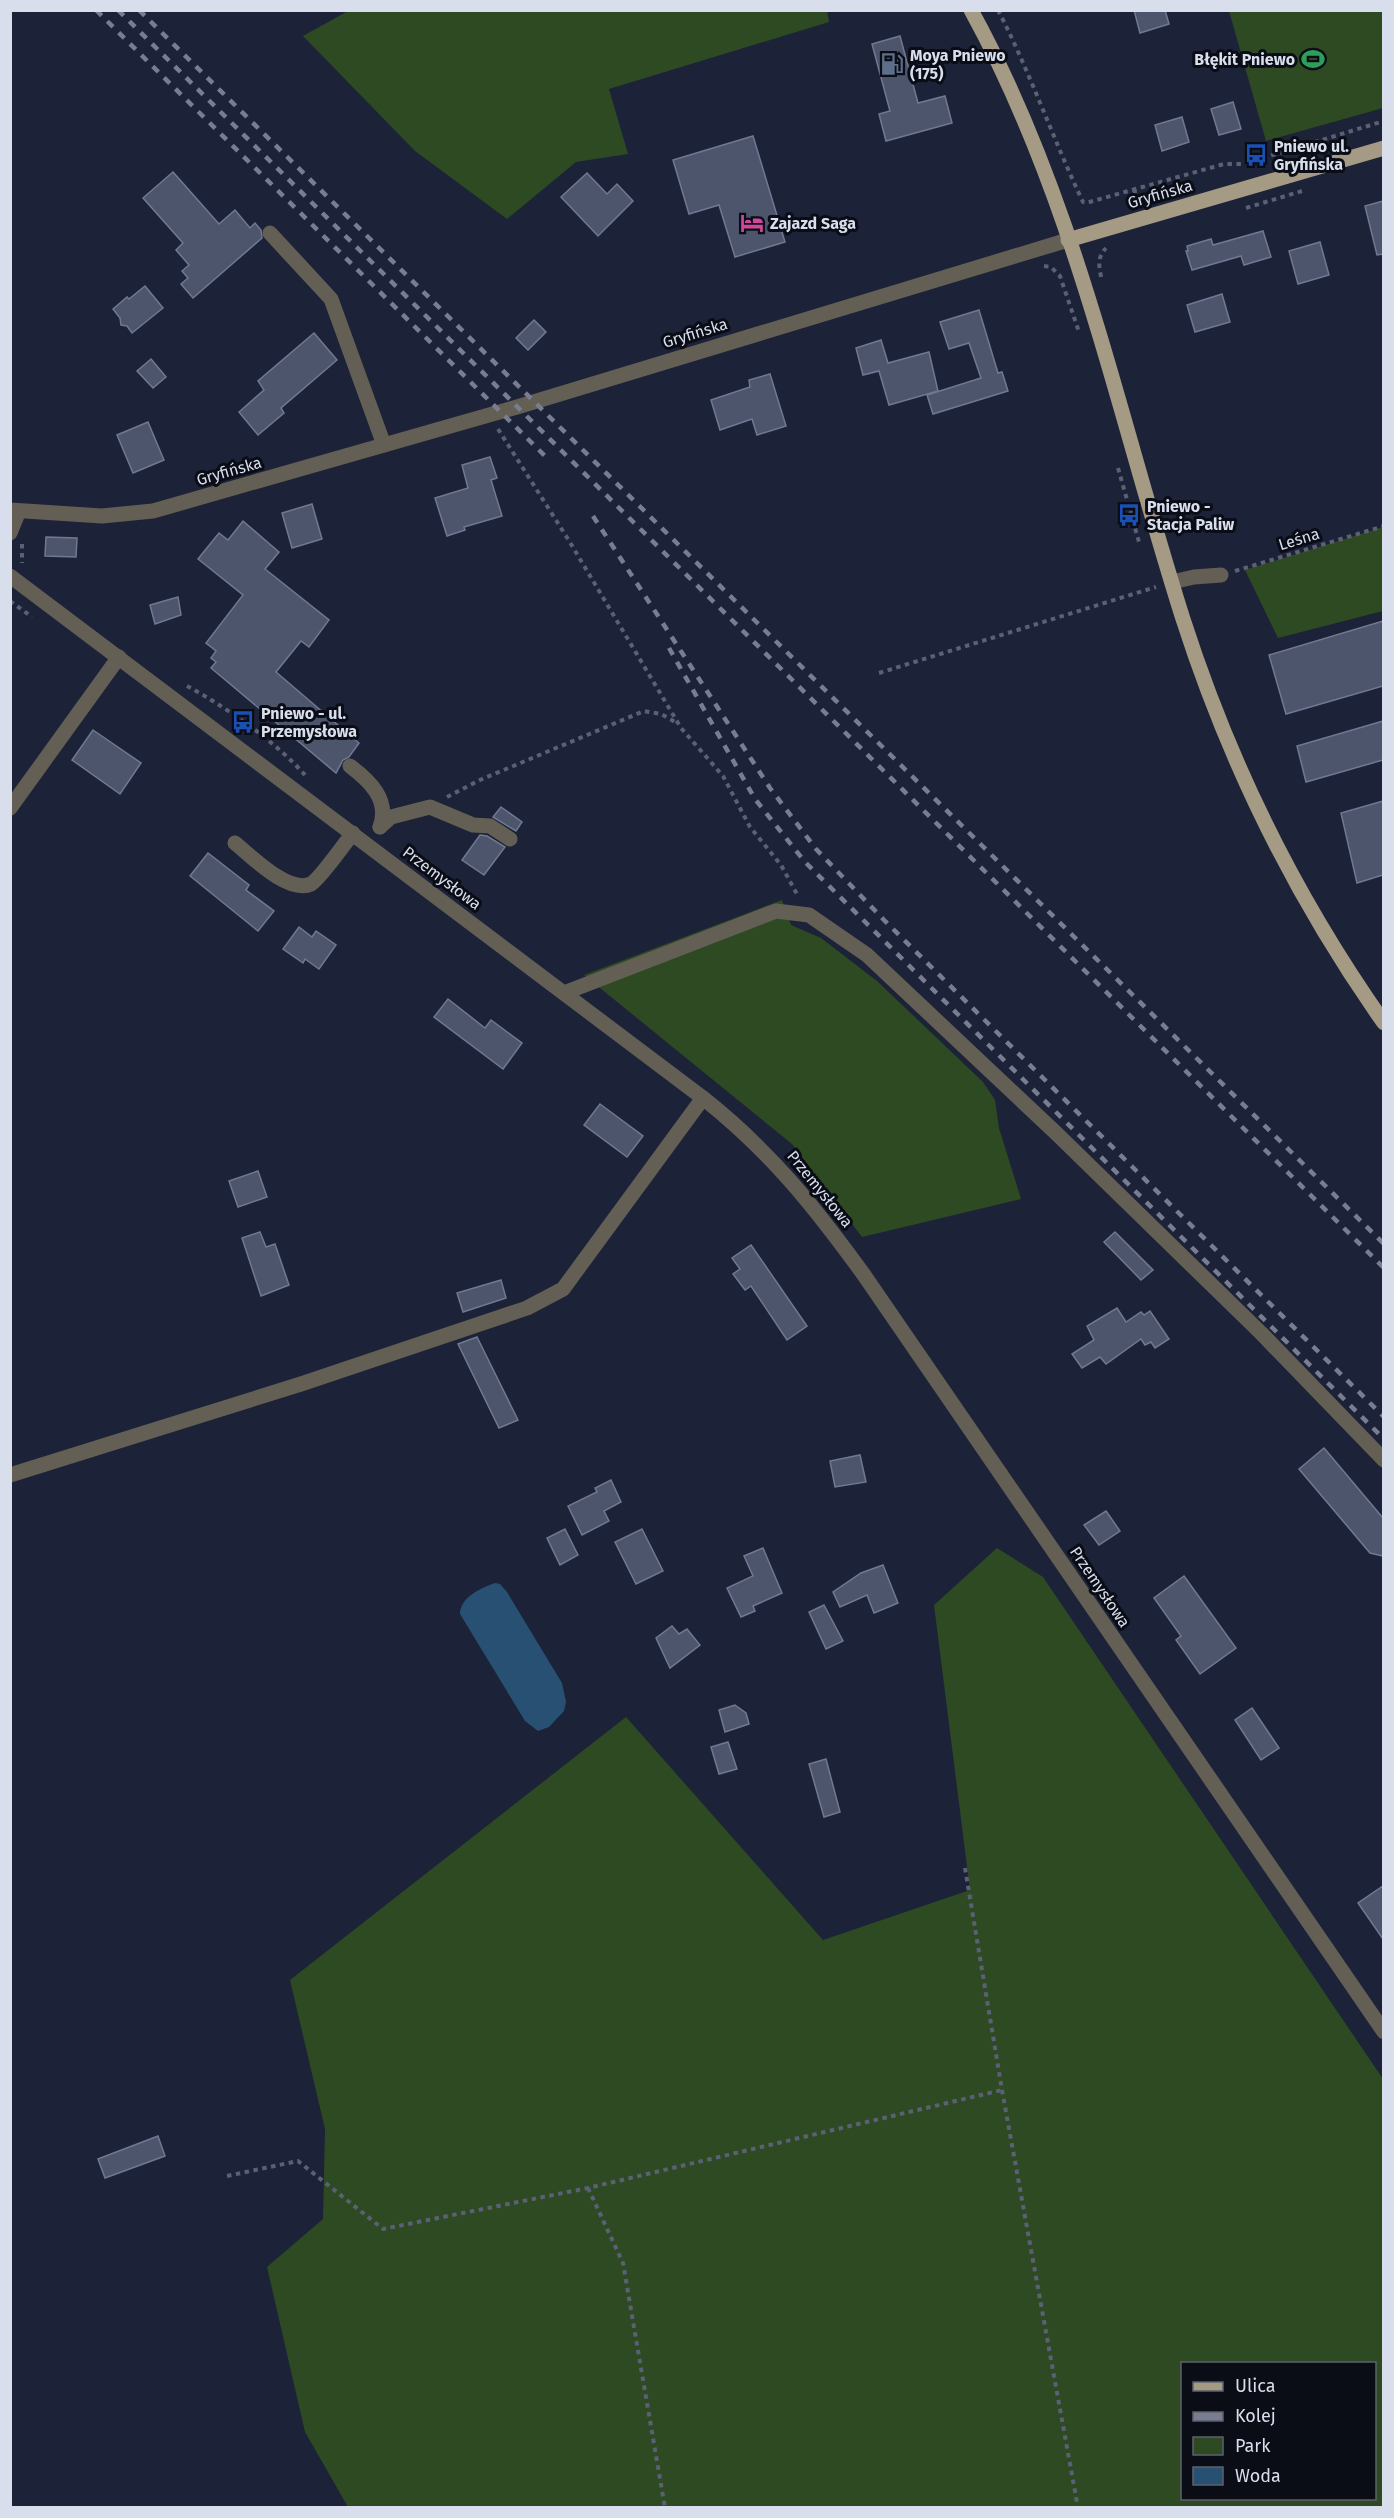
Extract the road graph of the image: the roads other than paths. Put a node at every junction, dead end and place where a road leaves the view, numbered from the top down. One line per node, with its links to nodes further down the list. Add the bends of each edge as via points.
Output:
1 (971, 10): 4 (main road, via 1036,150)
2 (1383, 148): 4 (main road, Gryfińska)
3 (270, 233): 5 (street, via 331,299)
4 (1068, 240): 5 (street, Gryfińska); 10 (main road)
5 (384, 445): 6 (street, Gryfińska, via 153,511 102,516)
6 (15, 510): 7 (street)
7 (18, 535)
8 (18, 573): 11 (street, Przemysłowa)
9 (1221, 575): 10 (street)
10 (1172, 582): 20 (main road, via 1218,714 1269,832 1321,926)
11 (119, 657): 13 (street); 15 (street, Przemysłowa)
12 (350, 766): 14 (street, via 379,794 383,807)
13 (10, 808)
14 (380, 827): 16 (street, via 391,817 425,808 438,809 473,825 490,826); 18 (street)
15 (353, 833): 17 (street, via 314,881 303,885 282,880); 18 (street, Przemysłowa)
16 (510, 839)
17 (235, 843)
18 (368, 844): 19 (street, Przemysłowa)
19 (564, 993): 21 (street, Przemysłowa); 22 (street, via 777,911 809,915 867,955 1056,1133)
20 (1383, 1023)
21 (703, 1098): 23 (street, via 563,1289 526,1308 301,1384); 24 (street, Przemysłowa, via 778,1165 841,1243)
22 (1383, 1460)
23 (10, 1474)
24 (1383, 2032)

